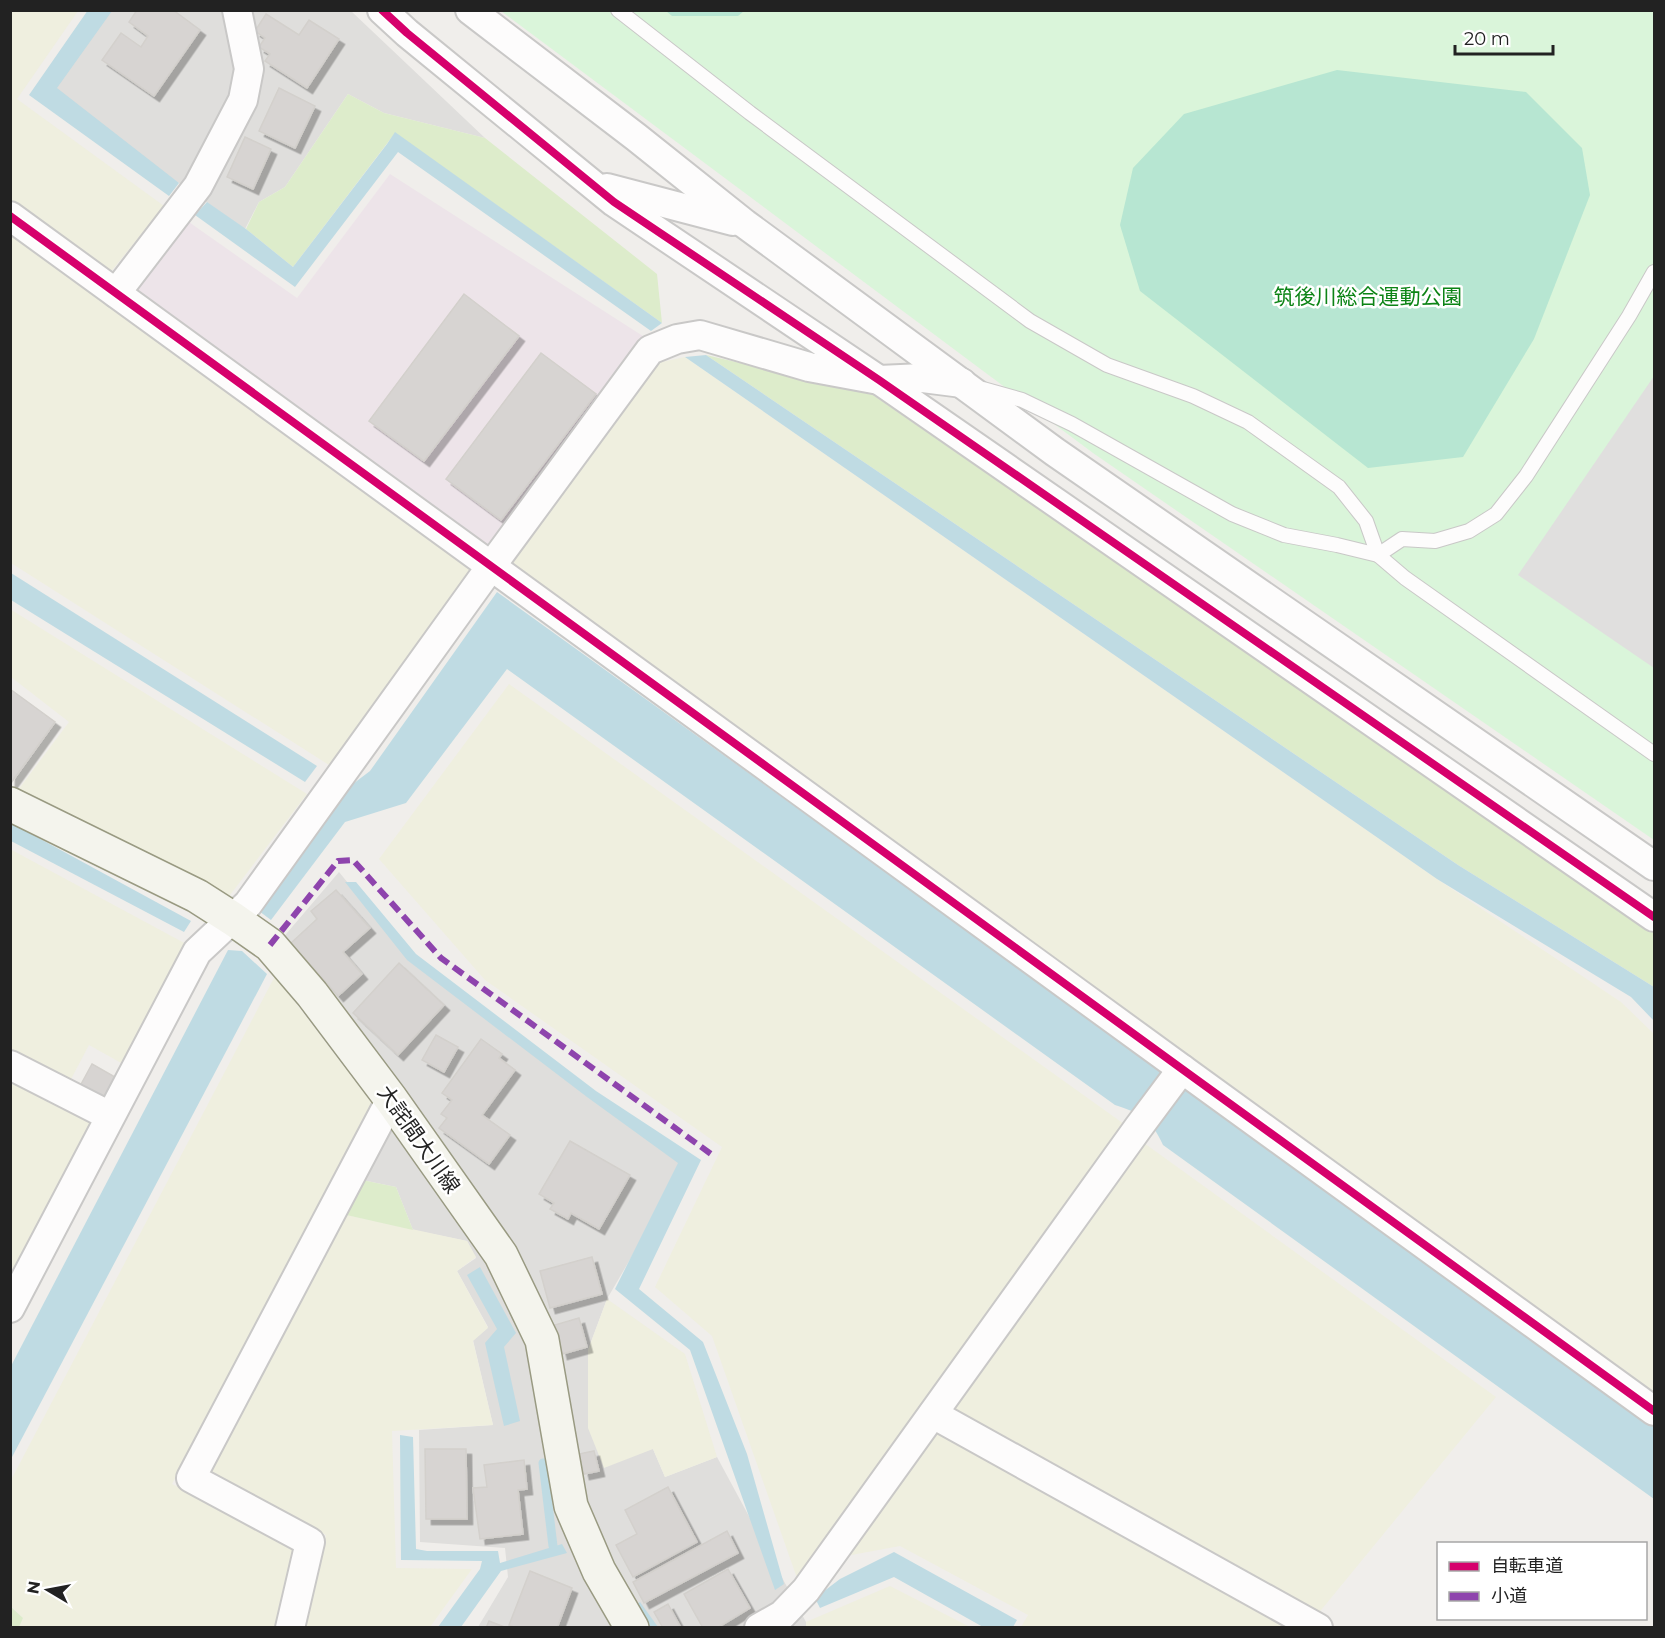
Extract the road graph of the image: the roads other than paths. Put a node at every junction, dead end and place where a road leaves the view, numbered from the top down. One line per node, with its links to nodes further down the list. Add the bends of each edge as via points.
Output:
1 (237, 10): 9 (street, via 249,69 243,100 198,186)
2 (382, 10): 5 (street)
3 (470, 10): 7 (street)
4 (618, 10): 12 (lane, via 1030,321 1107,365 1193,396 1248,422 1339,487 1366,520)
5 (596, 185): 7 (street); 10 (street)
6 (10, 216): 9 (street)
7 (745, 224): 11 (street)
8 (1654, 272): 12 (lane, via 1526,476 1496,514 1469,531 1435,541 1402,539)
9 (116, 293): 13 (street)
10 (879, 380): 11 (street, via 923,378); 13 (street, via 809,367 700,335 650,350); 17 (street)
11 (962, 383): 12 (lane, via 1022,400 1072,424 1232,514 1284,535); 16 (street, via 1055,452)
12 (1378, 555): 14 (lane)
13 (492, 565): 18 (street, via 248,904); 20 (street)
14 (1654, 753)
15 (10, 804): 18 (main road, 大詫間大川線, via 197,896)
16 (1654, 866)
17 (1654, 917)
18 (233, 918): 21 (main road, 大詫間大川線, via 270,945 291,969); 22 (street, via 197,952)
19 (10, 1065): 22 (street)
20 (1182, 1069): 24 (street); 25 (street)
21 (391, 1099): 26 (street, via 191,1478 310,1542); 27 (main road, 大詫間大川線, via 501,1255 542,1340 571,1506 599,1571)
22 (110, 1116): 23 (street)
23 (10, 1308)
24 (1654, 1411)
25 (933, 1414): 28 (street, via 806,1590 782,1615); 29 (street)
26 (290, 1628)
27 (632, 1628)
28 (759, 1628)
29 (1318, 1628)

